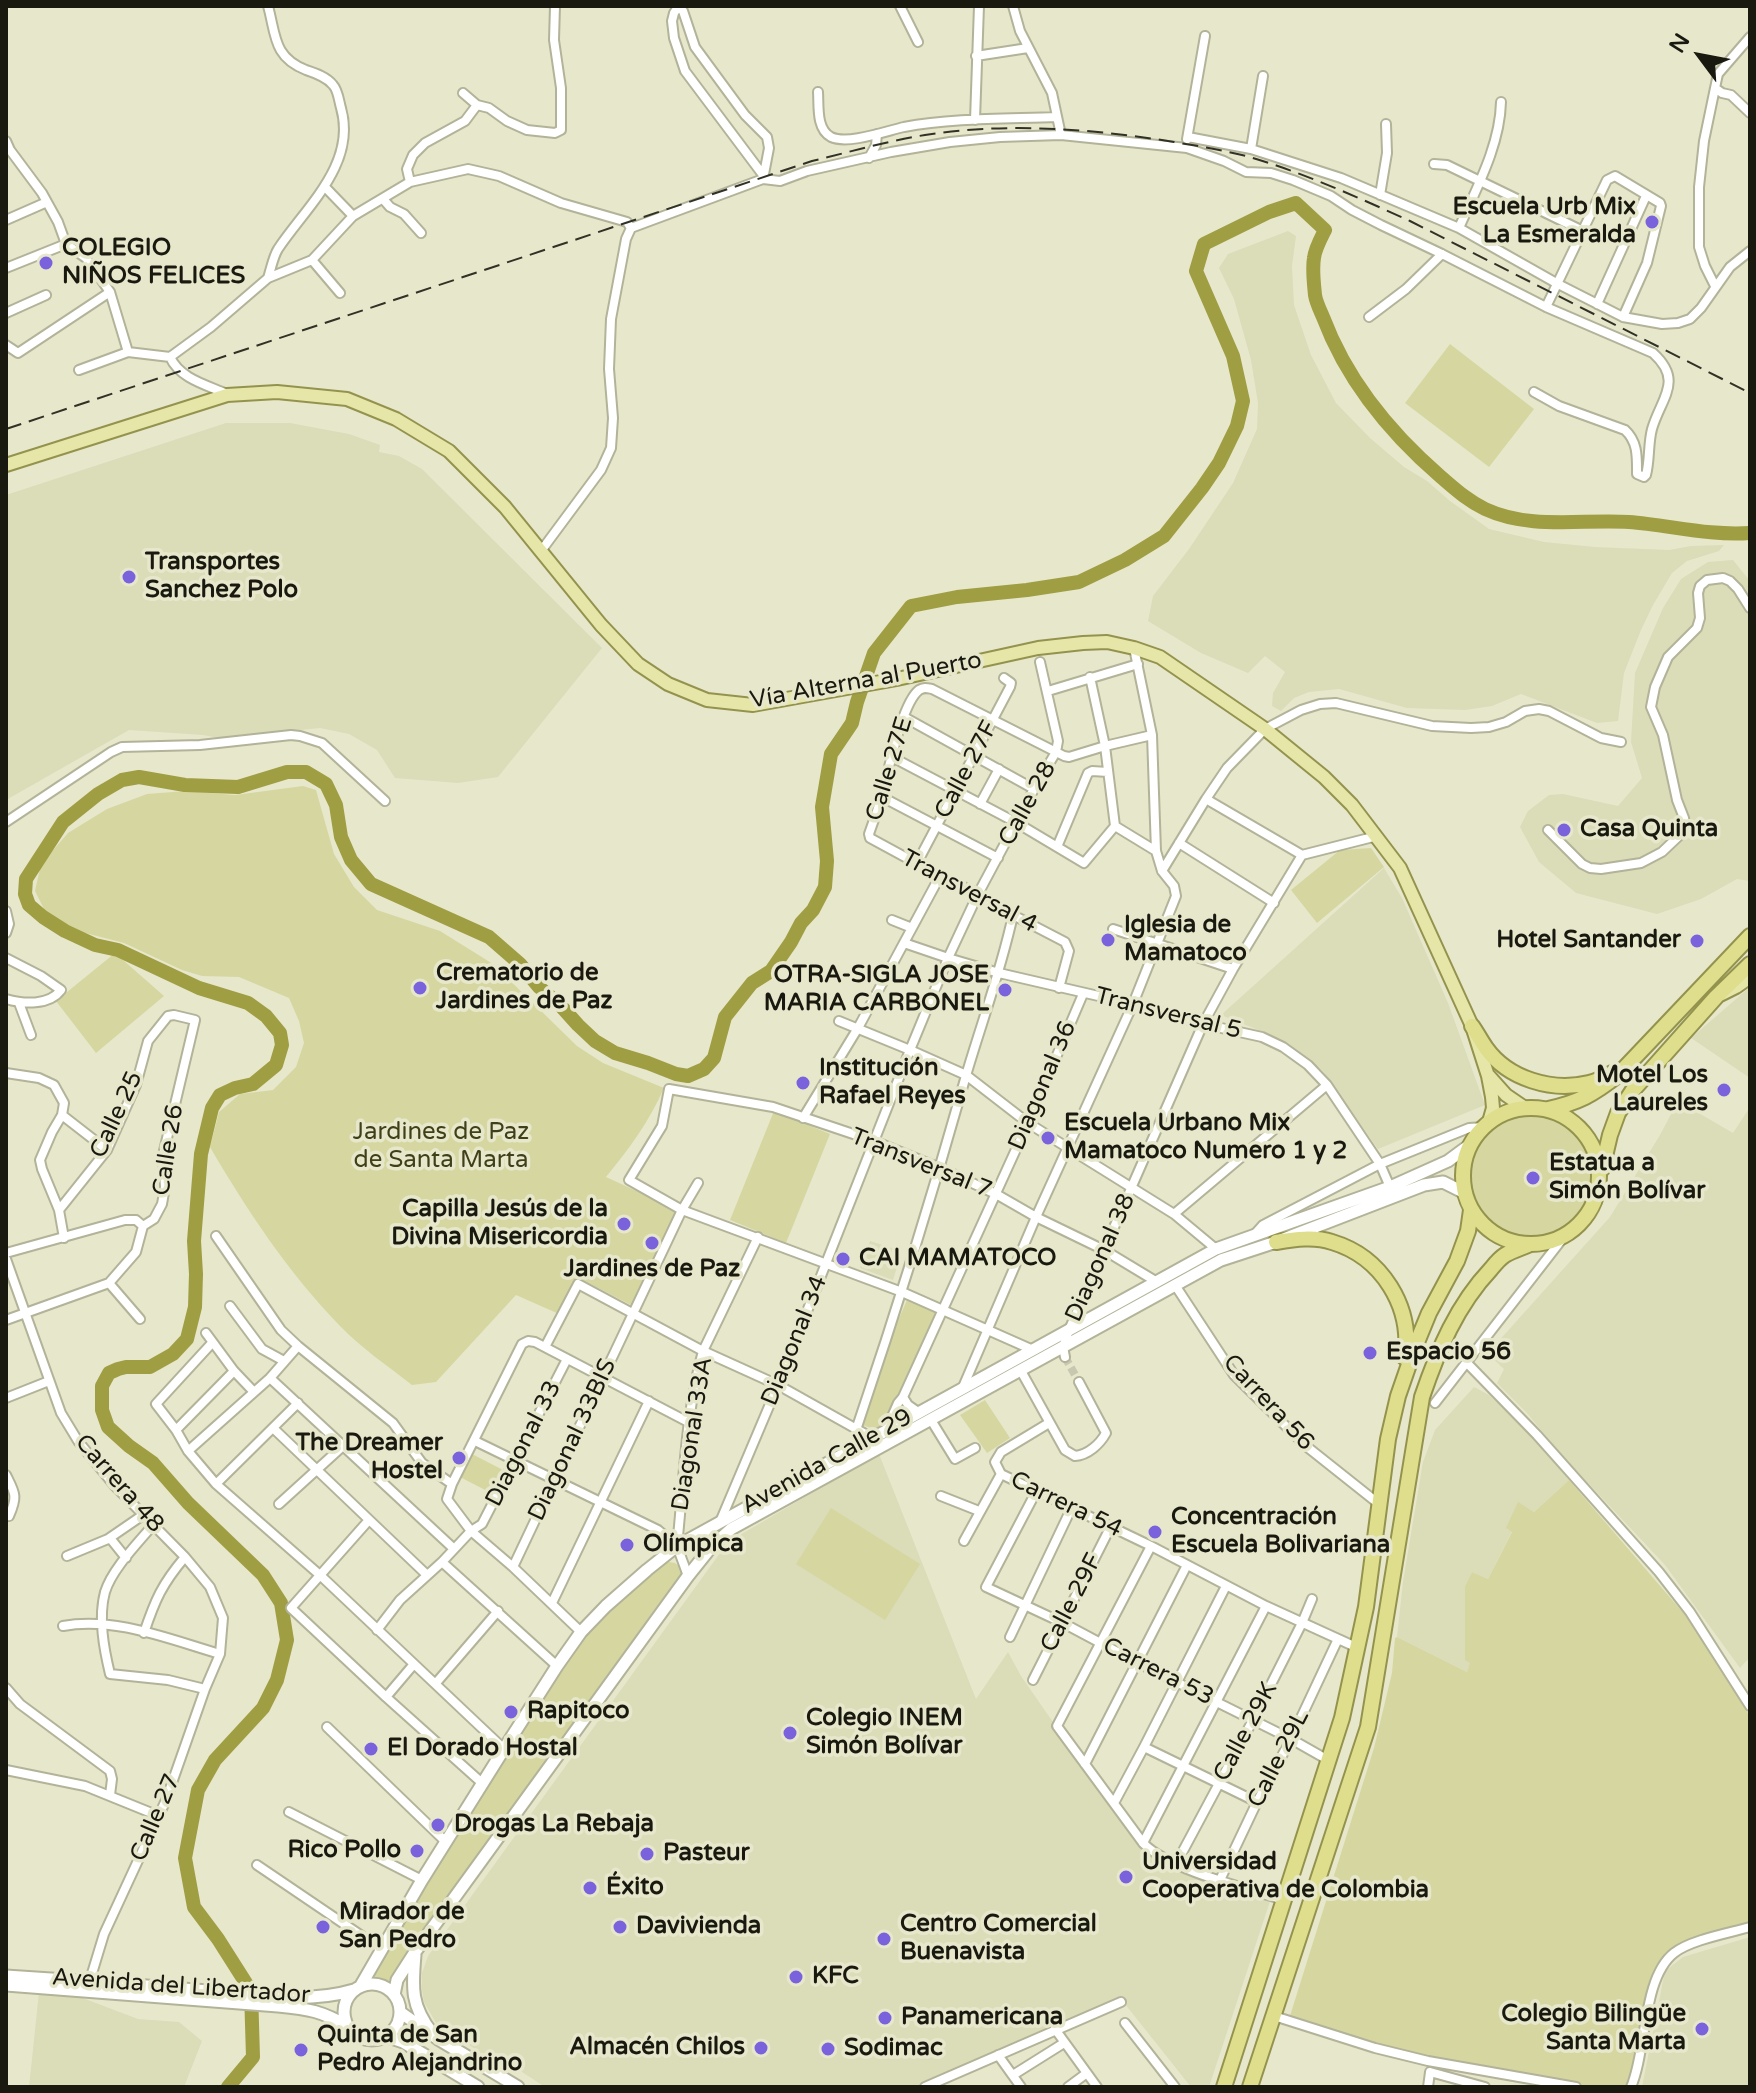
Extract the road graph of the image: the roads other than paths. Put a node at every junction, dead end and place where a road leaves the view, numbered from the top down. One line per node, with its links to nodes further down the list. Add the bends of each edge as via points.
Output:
1 (268, 6): 32 (street, via 279,51 334,85 345,122 342,149)
2 (555, 6): 16 (street, via 561,130 527,130)
3 (900, 6): 8 (street)
4 (979, 6): 10 (street)
5 (1013, 6): 9 (street)
6 (1205, 36): 23 (street)
7 (1750, 37): 12 (street, via 1718,74)
8 (918, 42)
9 (1028, 48): 10 (street); 18 (street, via 1052,93)
10 (976, 56): 19 (street)
11 (1263, 76): 26 (street)
12 (1715, 88): 17 (street); 50 (street, via 1699,187 1699,247)
13 (818, 92): 21 (street, via 827,134 838,139)
14 (463, 93): 16 (street)
15 (1501, 102): 30 (street, via 1499,128)
16 (477, 105): 31 (street, via 465,121 413,155 407,169)
17 (1748, 107)
18 (1057, 117): 19 (street); 22 (street)
19 (975, 120): 21 (street)
20 (1386, 124): 33 (street)
21 (877, 134): 27 (street)
22 (1061, 135): 25 (street); 27 (street, via 950,142)
23 (1188, 137): 25 (street); 26 (street)
24 (7, 147): 36 (street)
25 (1187, 148): 45 (street, via 1246,172 1293,180)
26 (1251, 149): 33 (street)
27 (869, 158): 29 (street, via 780,181)
28 (1434, 164): 30 (street)
29 (765, 177): 29 (street, via 685,71 673,29 678,7 695,47 767,137); 39 (street)
30 (1480, 180): 40 (street); 41 (street)
31 (410, 182): 35 (street); 39 (street, via 468,169 627,222)
32 (325, 187): 37 (street); 48 (street, via 276,251)
33 (1380, 195): 40 (street)
34 (1646, 196): 41 (street, via 1610,177); 54 (street); 58 (street, via 1661,206 1647,263)
35 (383, 199): 37 (street); 42 (street)
36 (47, 202): 38 (street); 43 (street)
37 (353, 216): 46 (street)
38 (6, 220)
39 (631, 228): 66 (street, via 611,319 611,448 601,470)
40 (1459, 228): 49 (street)
41 (1583, 231): 49 (street)
42 (421, 233)
43 (66, 244): 47 (street); 51 (street, via 86,258)
44 (1750, 251): 50 (street)
45 (1442, 254): 55 (street); 57 (street)
46 (312, 260): 48 (street); 52 (street)
47 (6, 268)
48 (268, 278): 61 (street)
49 (1558, 284): 54 (street); 55 (street)
50 (1715, 286): 58 (street, via 1690,319 1662,324)
51 (110, 292): 59 (street, via 18,353); 60 (street)
52 (340, 293)
53 (46, 295): 56 (street)
54 (1597, 304): 58 (street)
55 (1546, 307): 63 (street, via 1643,348 1666,364 1667,393 1653,426 1646,475 1637,474 1636,446 1625,430)
56 (6, 313)
57 (1369, 317)
58 (1623, 317)
59 (6, 345)
60 (128, 352): 61 (street); 62 (street)
61 (170, 357): 64 (street, via 188,377)
62 (79, 370)
63 (1534, 392)
64 (227, 395): 65 (main road, Vía Alterna al Puerto); 66 (main road, Vía Alterna al Puerto, via 277,392 347,399 396,419 449,451)
65 (6, 465)
66 (541, 551): 68 (main road, Vía Alterna al Puerto, via 638,664 707,700 753,705 1038,648 1107,642)
67 (1750, 608): 95 (street, via 1730,581 1707,580 1698,593 1697,628 1668,657 1655,687 1651,707 1684,818 1682,833 1641,863 1601,869 1582,864)
68 (1134, 648): 70 (street); 76 (main road, Vía Alterna al Puerto, via 1178,668)
69 (1040, 662): 73 (street, Calle 28)
70 (1138, 664): 71 (street); 77 (street)
71 (1090, 677): 73 (street); 79 (street)
72 (1004, 678): 75 (street, Calle 27F, via 1011,685)
73 (1048, 691): 80 (street, Calle 28)
74 (904, 717): 75 (street, Calle 27E, via 924,688); 81 (street, Calle 27E); 82 (street)
75 (994, 720): 80 (street); 82 (street, Calle 27F)
76 (1265, 729): 78 (street, via 1328,703 1432,726 1471,728 1539,709); 88 (street); 97 (main road, Vía Alterna al Puerto, via 1324,777)
77 (1152, 735): 79 (street); 100 (street)
78 (1621, 742)
79 (1105, 746): 80 (street, via 1069,757); 84 (street)
80 (1056, 752): 85 (street, Calle 28)
81 (890, 756): 86 (street); 87 (street, Calle 27E)
82 (974, 756): 83 (street); 86 (street, Calle 27F)
83 (999, 769): 85 (street); 90 (street)
84 (1108, 772): 94 (street); 99 (street, via 1092,771 1085,778)
85 (1034, 789): 92 (street, Calle 28)
86 (955, 791): 90 (street); 93 (street, Calle 27F)
87 (882, 797): 93 (street); 96 (street, Calle 27E)
88 (1206, 799): 98 (street); 101 (street)
89 (385, 801): 91 (street, via 322,743 291,735 122,747)
90 (980, 804): 92 (street)
91 (6, 822)
92 (1017, 823): 99 (street); 102 (street, Calle 28)
93 (937, 826): 102 (street); 103 (street, Calle 27F)
94 (1115, 826): 99 (street, via 1084,863); 100 (street)
95 (1548, 830)
96 (869, 834): 103 (street, Transversal 4, via 872,841)
97 (1377, 836): 101 (street); 132 (main road, Vía Alterna al Puerto, via 1400,868)
98 (1179, 843): 104 (street); 107 (street)
99 (1057, 847)
100 (1156, 851): 104 (street)
101 (1302, 855): 107 (street, Diagonal 38)
102 (998, 858): 106 (street, Calle 28)
103 (917, 863): 105 (street, Transversal 4)
104 (1162, 871): 115 (street, via 1176,896)
105 (940, 876): 106 (street, Transversal 4); 111 (street)
106 (978, 894): 109 (street, Transversal 4); 118 (street, Diagonal 34)
107 (1274, 903): 120 (street, Diagonal 38)
108 (6, 911): 113 (street)
109 (1013, 915): 121 (street); 123 (street, Transversal 4, via 1065,942 1069,951)
110 (892, 920): 111 (street)
111 (912, 928): 116 (street)
112 (1113, 929): 115 (street)
113 (6, 933)
114 (1750, 936): 136 (highway)
115 (1159, 942): 120 (street); 128 (street)
116 (904, 943): 118 (street, Transversal 5); 133 (street)
117 (6, 958): 127 (street, via 61,990 55,998)
118 (948, 958): 121 (street, Transversal 5); 135 (street, Diagonal 34)
119 (1750, 964): 125 (highway)
120 (1233, 969): 131 (street, Diagonal 38)
121 (999, 973): 123 (street, Transversal 5); 138 (street)
122 (1750, 977): 125 (main road)
123 (1059, 988): 124 (street, Transversal 5)
124 (1083, 994): 128 (street, Transversal 5); 145 (street, Diagonal 36)
125 (1716, 997): 153 (highway, via 1618,1113)
126 (6, 999): 127 (street)
127 (19, 1003): 134 (street)
128 (1133, 1004): 131 (street, Transversal 5); 149 (street)
129 (195, 1020): 150 (street, Calle 25, via 168,1016 148,1041 136,1085); 164 (street, Calle 26, via 163,1155 162,1204)
130 (839, 1021): 133 (street)
131 (1203, 1024): 140 (street, Transversal 5, via 1283,1047); 156 (street, Diagonal 38)
132 (1472, 1026): 136 (highway, via 1487,1050 1533,1082 1590,1083 1616,1072); 139 (main road, Vía Alterna al Puerto)
133 (858, 1028): 135 (street); 144 (street)
134 (31, 1035)
135 (910, 1050): 138 (street); 147 (street, Diagonal 34)
136 (1638, 1054): 142 (highway, via 1595,1093)
137 (6, 1073): 143 (street, via 54,1085 64,1103)
138 (966, 1075): 145 (street); 152 (street)
139 (1488, 1076): 141 (main road, Vía Alterna al Puerto); 146 (main road, Vía Alterna al Puerto, via 1493,1108)
140 (1327, 1085): 151 (street, Transversal 5); 162 (street)
141 (1525, 1108): 142 (highway); 146 (highway)
142 (1548, 1109): 153 (highway, via 1569,1118 1586,1134 1597,1154)
143 (62, 1115): 150 (street); 159 (street, via 40,1160)
144 (803, 1118): 147 (street, Transversal 7); 160 (street, Transversal 7, via 773,1107 669,1089 662,1126 629,1180)
145 (1028, 1123): 149 (street); 158 (street, Diagonal 36)
146 (1487, 1124): 148 (highway); 151 (street)
147 (874, 1141): 152 (street, Transversal 7); 175 (street, Diagonal 34)
148 (1471, 1144): 155 (main road, Avenida Calle 29, via 1448,1161); 157 (highway, via 1463,1176)
149 (1067, 1147): 156 (street); 163 (street)
150 (107, 1150): 159 (street, Calle 25)
151 (1380, 1164): 155 (street, Transversal 5); 165 (street, via 1263,1225)
152 (940, 1168): 158 (street, Transversal 7); 179 (street)
153 (1600, 1177): 169 (highway, via 1586,1219)
154 (698, 1183): 160 (street, Diagonal 33BIS)
155 (1390, 1187): 165 (main road, Avenida Calle 29)
156 (1132, 1188): 162 (street); 173 (street, Diagonal 38)
157 (1465, 1193): 161 (highway); 170 (main road, Avenida Calle 29, via 1443,1182 1424,1185)
158 (996, 1194): 163 (street, Transversal 7); 181 (street, Diagonal 36)
159 (59, 1210): 168 (street)
160 (682, 1210): 167 (street); 183 (street, Diagonal 33BIS)
161 (1471, 1210): 171 (highway, via 1501,1239); 207 (highway, via 1465,1241 1429,1313)
162 (1174, 1214): 172 (street)
163 (1036, 1217): 173 (street, Transversal 7); 186 (street)
164 (143, 1226): 168 (street, Calle 26, via 125,1220); 177 (street, via 136,1252)
165 (1255, 1235): 172 (main road, Avenida Calle 29)
166 (216, 1236): 190 (street, via 281,1330)
167 (758, 1237): 175 (street); 193 (street, Diagonal 33A)
168 (64, 1238): 174 (street, Calle 26)
169 (1563, 1238): 171 (highway); 197 (street)
170 (1276, 1242): 178 (main road, Avenida Calle 29, via 1221,1260); 207 (highway, via 1331,1241 1378,1269 1405,1317 1408,1344)
171 (1528, 1245): 324 (highway, via 1504,1255 1468,1297 1436,1356 1422,1397 1368,1727)
172 (1216, 1249): 176 (main road, Avenida Calle 29)
173 (1104, 1250): 176 (street, Transversal 7); 187 (street, Diagonal 38)
174 (6, 1256): 182 (street, Carrera 48)
175 (826, 1262): 179 (street); 204 (street, Diagonal 34)
176 (1157, 1282): 187 (main road, Avenida Calle 29)
177 (109, 1283): 182 (street); 184 (street)
178 (1175, 1285): 194 (main road, Avenida Calle 29); 236 (street, Carrera 56, via 1234,1375 1306,1446)
179 (902, 1292): 181 (street); 217 (street)
180 (230, 1306): 196 (street, via 262,1349)
181 (943, 1309): 186 (street); 208 (street, Diagonal 36)
182 (24, 1313): 185 (street); 202 (street, Carrera 48)
183 (633, 1313): 191 (street, via 578,1284); 193 (street); 201 (street, Diagonal 33BIS)
184 (140, 1319)
185 (6, 1320)
186 (987, 1329): 192 (street); 205 (street)
187 (1069, 1330): 192 (main road, Avenida Calle 29); 194 (street, Diagonal 38)
188 (206, 1333): 189 (street)
189 (212, 1343): 198 (street); 219 (street, via 156,1404)
190 (298, 1346): 196 (street); 231 (street, via 393,1423 422,1463)
191 (545, 1347): 195 (street); 221 (street, via 522,1344)
192 (1033, 1350): 205 (main road, Avenida Calle 29)
193 (703, 1351): 204 (street); 215 (street, Diagonal 33A)
194 (1064, 1352): 199 (main road, Avenida Calle 29)
195 (567, 1359): 201 (street); 225 (street, Diagonal 33)
196 (284, 1361): 200 (street)
197 (1467, 1363): 212 (street); 288 (street, via 1659,1572)
198 (234, 1371): 206 (street); 219 (street)
199 (1021, 1371): 214 (main road, Avenida Calle 29); 216 (street)
200 (270, 1378): 206 (street); 211 (street)
201 (602, 1378): 210 (street); 229 (street, Diagonal 33BIS)
202 (49, 1381): 209 (street); 239 (street, Carrera 48, via 78,1441)
203 (1079, 1382): 216 (street, via 1106,1433 1103,1438 1075,1456 1065,1450)
204 (778, 1385): 217 (street); 242 (street, Diagonal 34)
205 (963, 1387): 213 (main road, Avenida Calle 29)
206 (254, 1392): 224 (street)
207 (1398, 1396): 236 (highway)
208 (903, 1397): 213 (street); 220 (street, Diagonal 36)
209 (6, 1398)
210 (649, 1401): 215 (street); 234 (street, Diagonal 33A)
211 (298, 1403): 218 (street); 222 (street)
212 (1435, 1403)
213 (918, 1412): 220 (main road, Avenida Calle 29)
214 (931, 1420): 220 (main road, Avenida Calle 29); 223 (street, via 955,1459)
215 (690, 1423): 248 (street, Diagonal 33A)
216 (1049, 1423): 227 (street, Carrera 54, via 1001,1452 995,1462)
217 (857, 1427): 220 (street)
218 (273, 1428): 226 (street); 230 (street)
219 (176, 1430): 224 (street)
220 (882, 1440): 242 (main road, Avenida Calle 29); 259 (main road, Avenida Calle 29, via 731,1529)
221 (475, 1441): 225 (street); 231 (street)
222 (344, 1445): 226 (street); 250 (street)
223 (975, 1448)
224 (188, 1451): 230 (street)
225 (515, 1461): 229 (street); 245 (street, Diagonal 33, via 482,1524)
226 (317, 1471): 235 (street); 241 (street)
227 (1001, 1474): 232 (street, Carrera 54); 238 (street)
228 (6, 1475): 240 (street, via 16,1494)
229 (555, 1480): 234 (street); 256 (street, Diagonal 33BIS)
230 (216, 1484): 258 (street)
231 (452, 1484): 245 (street, via 447,1499)
232 (1037, 1490): 237 (street, Carrera 54); 263 (street, Carrera 53, via 986,1587)
233 (941, 1496): 238 (street)
234 (599, 1503): 248 (street, via 658,1530); 262 (street, Diagonal 33A)
235 (279, 1504)
236 (1379, 1504): 276 (highway)
237 (1072, 1507): 244 (street, Carrera 54); 263 (street)
238 (979, 1511): 247 (street)
239 (143, 1515): 243 (street, Carrera 48); 246 (street)
240 (9, 1516)
241 (369, 1520): 257 (street); 258 (street)
242 (720, 1522): 248 (main road, Avenida Calle 29)
243 (153, 1525): 252 (street, Carrera 48); 253 (street)
244 (1111, 1526): 249 (street, Carrera 54); 267 (street, Calle 29F)
245 (471, 1531): 250 (street, Diagonal 33); 256 (street)
246 (110, 1538): 251 (street); 253 (street)
247 (964, 1541)
248 (677, 1546): 259 (street); 271 (main road, Avenida Calle 29)
249 (1151, 1546): 255 (street, Carrera 54); 275 (street)
250 (453, 1548): 254 (street, Diagonal 33)
251 (67, 1556)
252 (185, 1557): 272 (street, via 167,1578); 277 (street, Carrera 48, via 210,1587 223,1618)
253 (126, 1558): 266 (street, via 105,1592)
254 (442, 1562): 257 (street, Diagonal 33); 265 (street)
255 (1187, 1565): 260 (street, Carrera 54); 278 (street)
256 (513, 1567): 262 (street)
257 (427, 1575): 270 (street, Diagonal 33)
258 (321, 1576): 270 (street); 286 (street, via 291,1608)
259 (688, 1576): 314 (main road, Avenida Calle 29)
260 (1226, 1586): 264 (street, Carrera 54); 282 (street)
261 (1312, 1599): 268 (street, Calle 29K)
262 (552, 1603): 271 (street)
263 (1024, 1606): 267 (street, Carrera 53); 273 (street)
264 (1266, 1606): 268 (street, Carrera 54); 287 (street)
265 (498, 1611): 280 (street); 283 (street)
266 (102, 1623): 269 (street); 272 (street); 285 (street, via 110,1674)
267 (1063, 1623): 275 (street, Carrera 53); 281 (street, Calle 29F)
268 (1302, 1623): 274 (street, Carrera 54); 289 (street, Calle 29K)
269 (63, 1626)
270 (377, 1630): 279 (street)
271 (581, 1632): 280 (main road, Avenida Calle 29)
272 (144, 1633): 277 (street)
273 (1010, 1637)
274 (1338, 1639): 276 (street, Carrera 54); 291 (street, Calle 29L)
275 (1101, 1644): 278 (street, Carrera 53); 295 (street, via 1057,1726)
276 (1359, 1648): 294 (highway)
277 (220, 1654): 285 (street, Calle 27)
278 (1138, 1663): 282 (street, Carrera 53); 295 (street)
279 (414, 1664): 283 (street); 286 (street)
280 (557, 1666): 293 (main road, Avenida Calle 29)
281 (1033, 1680)
282 (1177, 1682): 287 (street, Carrera 53); 292 (street)
283 (436, 1683): 293 (street)
284 (6, 1688): 300 (street, via 110,1771)
285 (205, 1689): 304 (street, Calle 27)
286 (386, 1697): 298 (street)
287 (1217, 1701): 289 (street, Carrera 53); 296 (street)
288 (1750, 1706)
289 (1253, 1720): 291 (street, Carrera 53); 299 (street, Calle 29K)
290 (327, 1727): 305 (street)
291 (1291, 1739): 294 (street, Carrera 53); 301 (street, Calle 29L)
292 (1144, 1747): 296 (street); 302 (street)
293 (504, 1749): 298 (main road, Avenida Calle 29)
294 (1328, 1760): 311 (highway)
295 (1085, 1764): 302 (street)
296 (1183, 1766): 299 (street); 306 (street)
297 (6, 1770): 300 (street)
298 (482, 1783): 305 (main road, Avenida Calle 29)
299 (1219, 1783): 301 (street); 307 (street, Calle 29K)
300 (110, 1795): 304 (street)
301 (1257, 1802): 310 (street, Calle 29L)
302 (1114, 1803): 306 (street)
303 (289, 1812): 309 (street)
304 (159, 1816): 316 (street, Calle 27, via 104,1934)
305 (446, 1842): 309 (main road, Avenida Calle 29)
306 (1143, 1843): 307 (street)
307 (1176, 1864): 310 (street)
308 (257, 1865): 313 (street)
309 (422, 1880): 313 (main road, Avenida Calle 29)
310 (1220, 1880): 311 (street)
311 (1284, 1900): 341 (highway)
312 (1750, 1927): 346 (street, via 1673,1953 1651,1993)
313 (381, 1949): 318 (main road, Avenida Calle 29)
314 (415, 1952): 320 (main road, Avenida Calle 29); 329 (main road, via 415,2006)
315 (6, 1976): 316 (main road, Avenida del Libertador)
316 (90, 1980): 319 (main road, Avenida del Libertador)
317 (6, 1985): 319 (main road, Avenida del Libertador)
318 (357, 1989): 320 (main road, via 379,1985); 321 (main road, Avenida del Libertador); 326 (main road, via 345,2004)
319 (191, 1994): 321 (main road, Avenida del Libertador)
320 (394, 1995): 323 (main road)
321 (278, 2001): 326 (main road, Avenida del Libertador, via 316,2010)
322 (1121, 2002): 327 (street)
323 (400, 2012): 328 (main road, via 396,2026); 329 (main road)
324 (1274, 2016): 342 (highway); 345 (street, via 1428,2061)
325 (1125, 2023): 340 (street)
326 (349, 2027): 328 (main road, via 367,2039)
327 (1055, 2029): 330 (street); 331 (street)
328 (385, 2036): 334 (main road)
329 (438, 2039): 335 (main road)
330 (1064, 2043): 332 (street); 333 (street)
331 (998, 2055): 333 (street); 336 (street)
332 (1087, 2073): 338 (street); 339 (street)
333 (1013, 2075): 337 (street)
334 (478, 2087)
335 (518, 2087)
336 (925, 2087)
337 (1021, 2087)
338 (1068, 2087)
339 (1097, 2087)
340 (1175, 2087)
341 (1224, 2087)
342 (1250, 2087)
343 (1428, 2087): 344 (street, via 1430,2072)
344 (1485, 2087)
345 (1576, 2087)
346 (1631, 2087)

